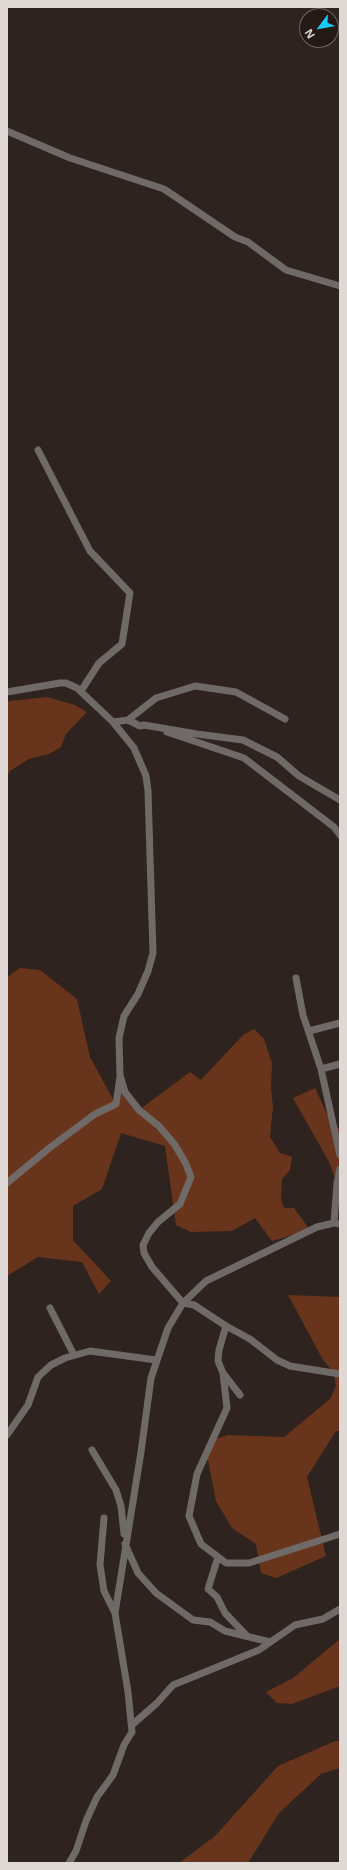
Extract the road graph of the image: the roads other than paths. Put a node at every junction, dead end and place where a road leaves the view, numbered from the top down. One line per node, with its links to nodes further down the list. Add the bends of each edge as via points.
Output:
1 (7, 131): 2 (street, via 70,158 164,189 236,237 248,242 286,270)
2 (340, 286)
3 (38, 450): 4 (street, via 90,551 130,593 122,644 99,662)
4 (81, 691): 5 (street, via 72,685 60,683); 8 (street)
5 (7, 692)
6 (286, 719): 7 (street, via 236,692 195,686 156,698)
7 (128, 720): 8 (street); 9 (street, via 140,726)
8 (113, 722): 17 (street, via 134,748 146,776 153,919 153,953 148,971 124,1016 119,1038)
9 (144, 725): 10 (street, via 242,740 277,757 299,776); 11 (street, via 244,758 334,827)
10 (340, 800)
11 (340, 835)
12 (296, 978): 14 (street, via 303,1015)
13 (340, 1023): 14 (street)
14 (309, 1031): 16 (street)
15 (340, 1064): 16 (street)
16 (321, 1069): 18 (street)
17 (120, 1075): 20 (street, via 116,1104 95,1114); 22 (street, via 125,1092 139,1110 159,1126 175,1145 191,1177 180,1204 158,1222 143,1245 144,1253 152,1267)
18 (340, 1155)
19 (340, 1170): 21 (street, via 337,1183)
20 (7, 1183)
21 (337, 1223): 22 (street, via 310,1230 206,1281)
22 (183, 1303): 24 (street, via 194,1305); 26 (street, via 168,1328)
23 (50, 1308): 25 (street)
24 (226, 1326): 27 (street, via 218,1361); 28 (street, via 290,1366)
25 (74, 1355): 26 (street, via 90,1351); 30 (street, via 51,1365 38,1377 28,1404)
26 (156, 1360): 34 (street, via 150,1378 141,1452)
27 (223, 1373): 29 (street); 35 (street, via 227,1408 197,1474 189,1516 201,1544)
28 (340, 1374)
29 (240, 1395)
30 (7, 1435)
31 (92, 1450): 34 (street, via 116,1490 122,1506)
32 (104, 1518): 37 (street, via 100,1565 104,1591)
33 (340, 1534): 35 (street, via 249,1563 226,1563)
34 (125, 1544): 37 (street); 38 (street, via 138,1573 156,1593 192,1620 210,1622 225,1631)
35 (218, 1557): 38 (street, via 208,1589 217,1597 225,1613)
36 (340, 1609): 39 (street, via 323,1618 295,1624)
37 (115, 1613): 40 (street)
38 (247, 1636): 39 (street)
39 (270, 1642): 40 (street, via 259,1650 173,1685)
40 (133, 1724): 41 (street, via 113,1775 97,1797)
41 (69, 1863)

